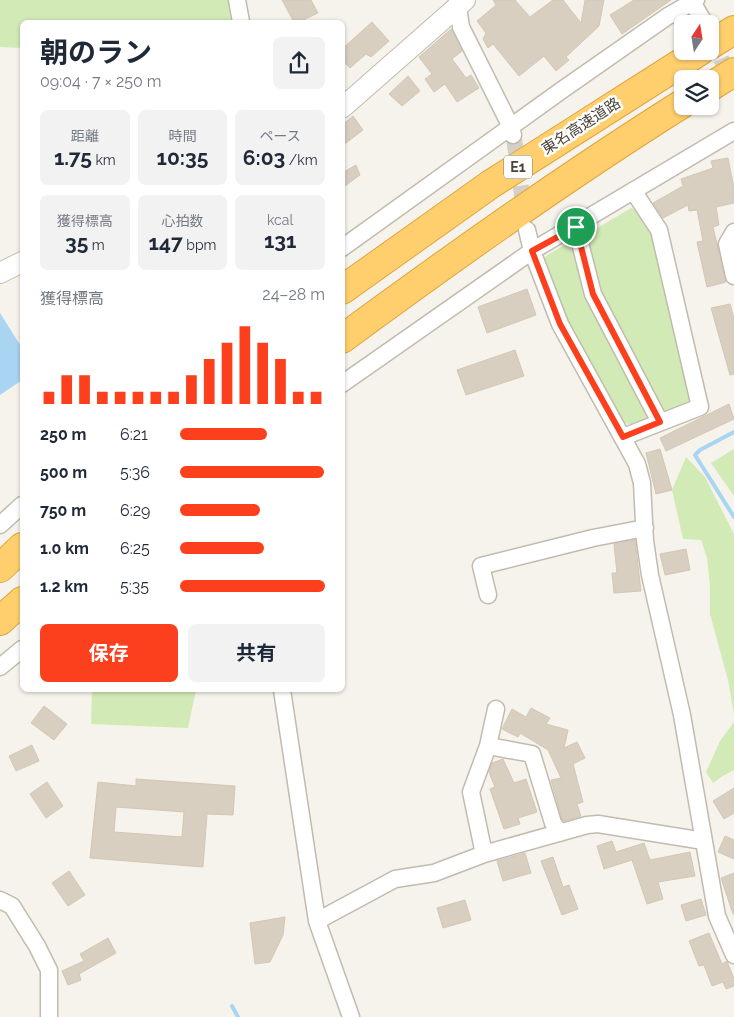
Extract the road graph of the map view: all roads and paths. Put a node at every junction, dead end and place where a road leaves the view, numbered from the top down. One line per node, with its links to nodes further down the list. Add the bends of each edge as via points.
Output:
1 (237, 0): 5 (street)
2 (694, 1): 4 (street); 13 (street, via 668,16)
3 (460, 2): 11 (street); 13 (street, via 461,27)
4 (700, 15)
5 (241, 20)
6 (734, 30): 7 (highway)
7 (719, 32)
8 (686, 60): 24 (highway, 東名高速道路 / E1, via 491,184)
9 (734, 72): 10 (highway)
10 (719, 81)
11 (345, 105)
12 (674, 109): 25 (highway, E1, via 510,218)
13 (513, 132): 19 (street)
14 (732, 138): 15 (street)
15 (634, 192): 16 (street); 27 (street, via 659,230 700,407)
16 (576, 227): 20 (street); 27 (street, via 593,294)
17 (527, 230): 20 (street)
18 (734, 232): 23 (street, via 727,244)
19 (345, 246)
20 (532, 251): 26 (street); 28 (street, via 560,324)
21 (20, 263): 22 (street)
22 (0, 273)
23 (734, 276)
24 (345, 288)
25 (345, 337)
26 (345, 382)
27 (660, 422): 28 (street)
28 (623, 437): 31 (street, via 637,464 642,483)
29 (20, 507): 30 (street)
30 (5, 521)
31 (644, 528): 34 (street, via 480,566); 41 (street, via 650,575 682,715)
32 (20, 549): 33 (highway)
33 (0, 568)
34 (488, 595)
35 (20, 603): 36 (highway)
36 (0, 621)
37 (282, 692): 44 (street)
38 (496, 709): 39 (street)
39 (488, 746): 40 (street, via 532,754 553,823); 42 (street, via 471,792)
40 (560, 833): 41 (street, via 598,824); 42 (street)
41 (704, 841): 45 (street, via 717,916)
42 (484, 854): 44 (street, via 434,873 395,879)
43 (0, 901): 46 (street, via 12,906 49,970)
44 (316, 921): 47 (street)
45 (734, 955)
46 (49, 1017)
47 (351, 1017)

